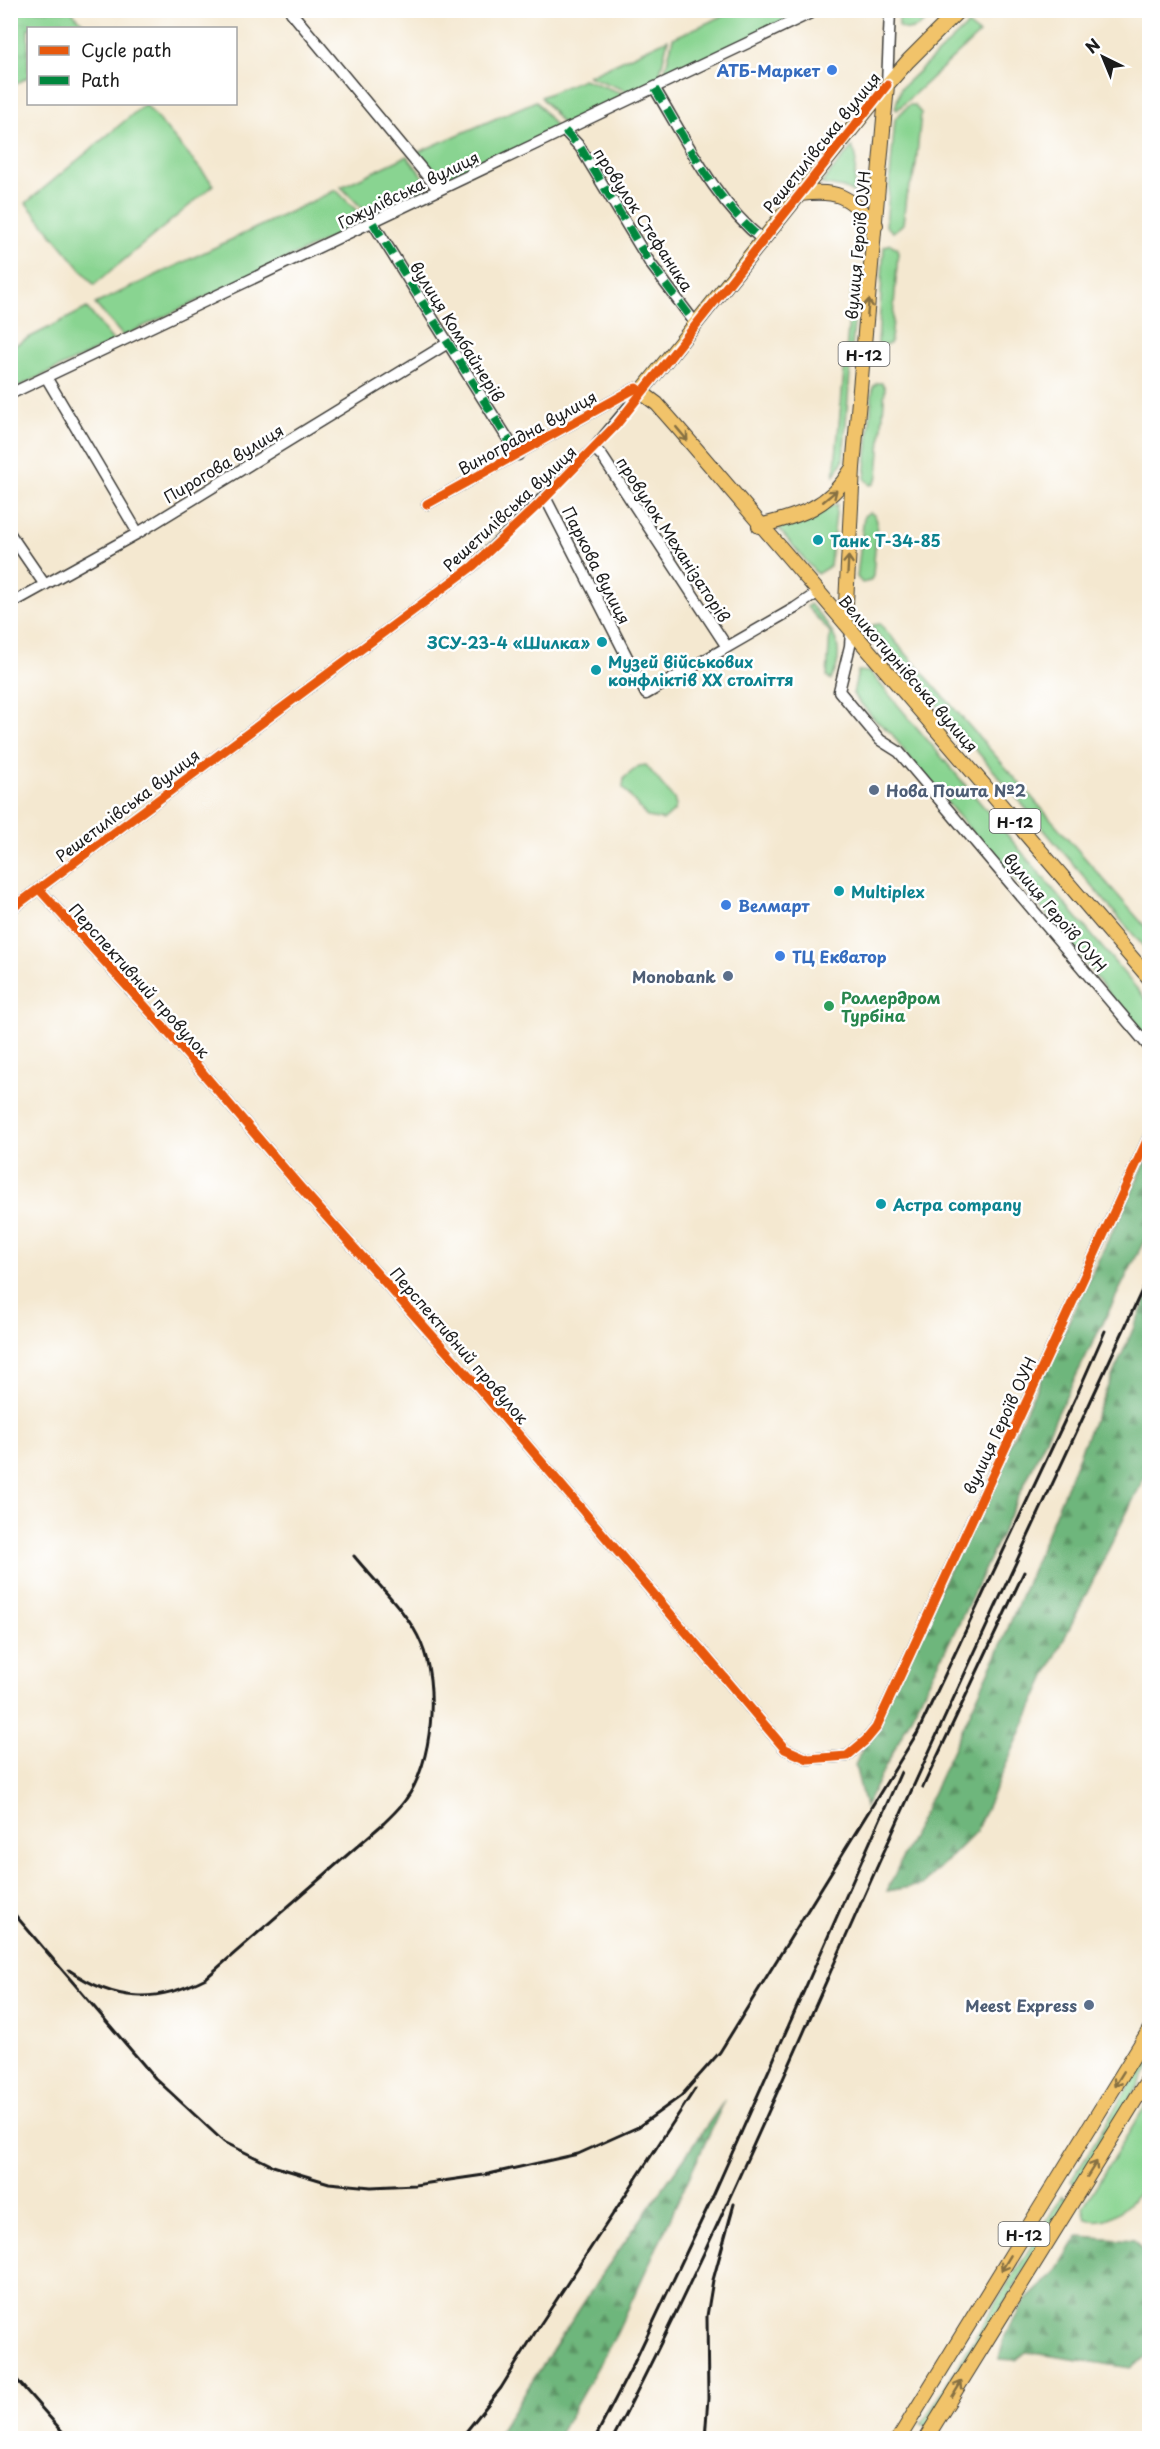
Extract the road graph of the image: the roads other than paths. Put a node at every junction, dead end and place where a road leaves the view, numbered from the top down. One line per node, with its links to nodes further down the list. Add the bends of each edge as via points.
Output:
1 (293, 10): 8 (street)
2 (817, 10): 6 (street, Гожулівська вулиця)
3 (890, 10): 5 (street)
4 (959, 10): 5 (main road, Решетилівська вулиця)
5 (887, 85): 9 (main road, Решетилівська вулиця); 11 (main road, вулиця Героїв ОУН / Н-12)
6 (655, 89): 7 (street, Гожулівська вулиця); 12 (street, via 724,201)
7 (565, 131): 8 (street, Гожулівська вулиця); 13 (street, провулок Стефаника, via 580,147 650,263)
8 (439, 190): 10 (street, Гожулівська вулиця)
9 (800, 194): 11 (main road, via 824,191 839,195); 12 (main road, Решетилівська вулиця)
10 (373, 223): 14 (street, вулиця Комбайнерів); 15 (street, Гожулівська вулиця)
11 (876, 225): 20 (main road, вулиця Героїв ОУН / Н-12, one-way to 11)
12 (763, 240): 13 (main road, Решетилівська вулиця)
13 (696, 324): 16 (main road, Решетилівська вулиця)
14 (448, 343): 19 (street, вулиця Комбайнерів); 24 (street, Пирогова вулиця)
15 (46, 377): 17 (street, Гожулівська вулиця); 24 (street)
16 (641, 392): 18 (street, Решетилівська вулиця); 19 (street, Виноградна вулиця, via 636,388); 23 (main road, Великотирнівська вулиця / Н-12, one-way to 23, via 664,413)
17 (10, 394)
18 (594, 448): 21 (street, Решетилівська вулиця); 30 (street, провулок Механізаторів)
19 (518, 455): 22 (street, Виноградна вулиця)
20 (853, 468): 23 (main road, one-way to 20, via 817,506 836,492); 29 (main road, вулиця Героїв ОУН / Н-12, one-way to 20)
21 (545, 497): 30 (street, Паркова вулиця, via 646,694); 31 (street, Решетилівська вулиця, via 473,566 434,597)
22 (427, 504)
23 (759, 526): 27 (main road, Великотирнівська вулиця / Н-12)
24 (138, 533): 26 (street, Пирогова вулиця)
25 (10, 534): 26 (street)
26 (45, 585): 28 (street, Пирогова вулиця)
27 (817, 593): 29 (main road, Великотирнівська вулиця / Н-12); 30 (street, Паркова вулиця)
28 (10, 604)
29 (848, 627): 33 (main road, Великотирнівська вулиця / Н-12); 34 (street, вулиця Героїв ОУН, via 850,646 839,691 880,740 899,752)
30 (727, 647)
31 (39, 889): 32 (street, Решетилівська вулиця); 36 (street, Перспективний провулок, via 486,1397 785,1749 808,1759 847,1756)
32 (10, 910)
33 (1149, 979)
34 (1149, 1048)
35 (1149, 1134): 36 (street, вулиця Героїв ОУН)
36 (876, 1728)
37 (1149, 2029): 39 (main road, Н-12, one-way to 39)
38 (1149, 2076): 40 (main road, Н-12, one-way to 38)
39 (1056, 2181): 40 (main road); 41 (main road, Н-12, one-way to 41)
40 (1077, 2194): 42 (main road, Н-12, one-way to 40)
41 (899, 2439)
42 (926, 2439)

